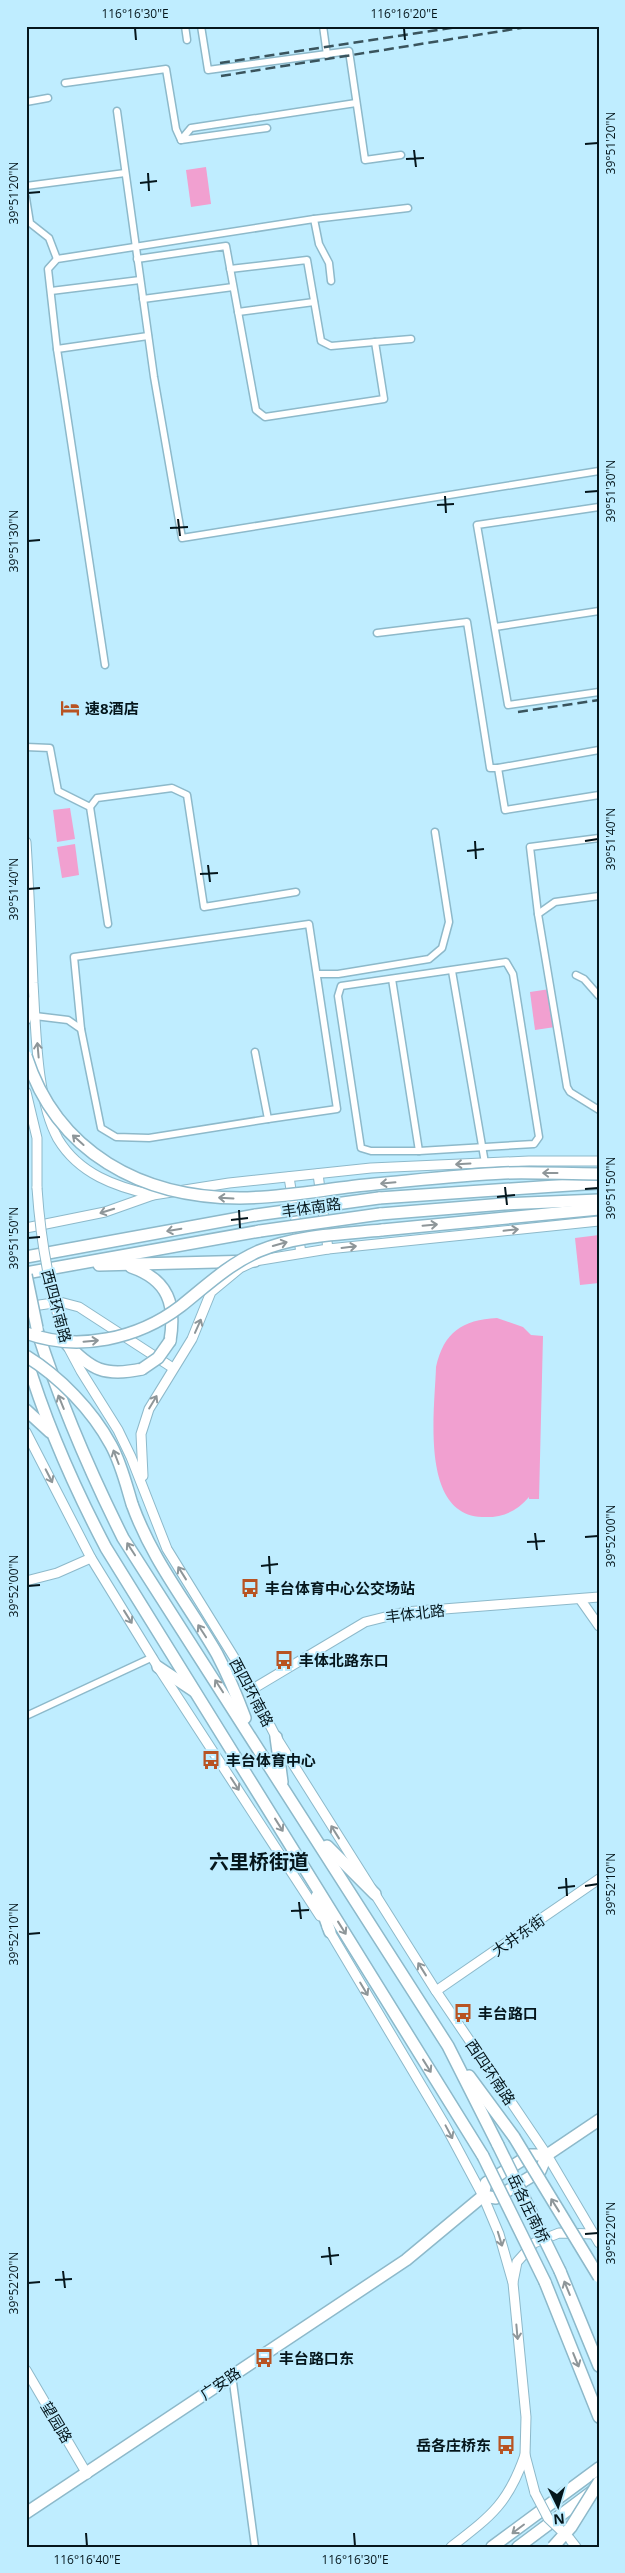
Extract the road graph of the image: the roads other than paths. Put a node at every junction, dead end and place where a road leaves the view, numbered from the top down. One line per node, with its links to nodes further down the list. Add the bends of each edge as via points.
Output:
1 (185, 26): 4 (street)
2 (201, 26): 5 (street, via 208,70)
3 (323, 26): 5 (street)
4 (187, 40)
5 (327, 55): 9 (street, via 349,51)
6 (65, 83): 12 (street, via 166,69 176,129)
7 (48, 98): 8 (street)
8 (26, 102)
9 (356, 103): 12 (street, via 191,128); 13 (street, via 365,160)
10 (117, 111): 14 (street)
11 (267, 128): 12 (street)
12 (181, 140)
13 (402, 156)
14 (125, 173): 15 (street); 19 (street)
15 (26, 186)
16 (26, 198): 20 (street, via 30,223 50,238)
17 (408, 208): 18 (street)
18 (314, 219): 19 (street); 24 (street, via 319,244 329,263)
19 (135, 246): 20 (street); 21 (street)
20 (58, 259): 26 (street, via 48,269)
21 (136, 259): 22 (street, via 226,246); 23 (street)
22 (230, 269): 25 (street); 28 (street, via 307,260)
23 (140, 280): 26 (street); 27 (street)
24 (331, 281)
25 (233, 287): 27 (street); 29 (street)
26 (51, 291): 33 (street)
27 (143, 299): 30 (street)
28 (314, 302): 29 (street); 32 (street, via 321,341 326,345)
29 (238, 312): 32 (street, via 256,410 265,417 384,399)
30 (148, 336): 33 (street); 34 (street, via 182,538)
31 (411, 339): 32 (street)
32 (375, 342)
33 (57, 349): 39 (street)
34 (599, 471)
35 (599, 507): 37 (street, via 477,525)
36 (599, 611): 37 (street)
37 (495, 627): 40 (street, via 508,705)
38 (377, 633): 43 (street, via 467,622 490,768)
39 (105, 665)
40 (599, 692)
41 (26, 747): 45 (street, via 50,748 58,791)
42 (599, 750): 43 (street)
43 (498, 768): 44 (street, via 505,810)
44 (599, 795)
45 (90, 807): 49 (street, via 97,798 172,788 180,790 187,795 204,906); 52 (street)
46 (435, 832): 54 (street, via 449,922 442,948 429,959 338,974)
47 (599, 838): 51 (street, via 530,847)
48 (26, 842): 57 (street)
49 (296, 892)
50 (599, 896): 51 (street, via 555,902)
51 (538, 914): 65 (street, via 567,1087)
52 (108, 924)
53 (452, 971): 56 (street); 67 (street); 67 (street, via 506,962 513,974 539,1137 534,1144)
54 (317, 974): 61 (street, via 310,924 74,957); 66 (street, via 337,1109)
55 (576, 975): 58 (street)
56 (392, 979): 68 (street); 68 (street, via 341,986 338,996 361,1148 370,1152)
57 (34, 996): 59 (street); 60 (street)
58 (599, 996)
59 (35, 1016): 61 (street, via 68,1020); 75 (street, one-way to 59, via 124,1189 94,1176 59,1140 48,1117 37,1053)
60 (26, 1020)
61 (82, 1029): 66 (street, via 101,1128 116,1137 149,1138)
62 (255, 1052): 66 (street)
63 (26, 1056): 72 (highway, one-way to 63, bridge, via 504,1173 240,1198 178,1193 128,1175 86,1148 66,1129 41,1095)
64 (26, 1092): 89 (street, 西四环南路, bridge, via 37,1138 39,1226 49,1281)
65 (599, 1110)
66 (268, 1119)
67 (483, 1147): 68 (street); 70 (street)
68 (419, 1151)
69 (599, 1161): 70 (street, 丰体南路)
70 (485, 1163): 71 (street, 丰体南路, one-way to 71, via 371,1168)
71 (318, 1174): 73 (street, 丰体南路); 80 (street)
72 (599, 1174)
73 (289, 1177): 75 (street, 丰体南路); 81 (street)
74 (599, 1183): 82 (highway, 丰体南路, one-way to 82, bridge, via 378,1198 256,1215)
75 (153, 1195): 79 (street, one-way to 79, via 105,1212)
76 (599, 1200): 85 (highway, 丰体南路, bridge, via 380,1214 260,1231)
77 (599, 1209): 88 (highway, one-way to 77, bridge, via 59,1341 92,1342 124,1335 160,1320 221,1274 257,1252 287,1242)
78 (599, 1221): 80 (street, one-way to 78)
79 (26, 1228)
80 (328, 1249): 81 (street)
81 (301, 1253): 83 (street)
82 (26, 1257)
83 (255, 1260): 84 (highway); 91 (street, one-way to 83, via 192,1339 211,1292)
84 (125, 1265): 85 (highway); 89 (highway, bridge, via 146,1272 167,1296 173,1319 170,1341 158,1358 142,1369 120,1374 99,1370 80,1359)
85 (65, 1266): 86 (highway, 丰体南路)
86 (26, 1274): 88 (highway, 西四环南路, bridge)
87 (26, 1308): 91 (street, via 60,1302 79,1307)
88 (31, 1330): 106 (highway, 西四环南路, one-way to 88, via 123,1538 93,1479)
89 (66, 1343): 95 (street, 西四环南路, via 93,1394 118,1430)
90 (26, 1357): 94 (highway); 106 (highway, one-way to 90, bridge, via 225,1669 144,1535 112,1445 68,1389 42,1366)
91 (173, 1368): 95 (street, one-way to 91, via 141,1434 144,1421)
92 (26, 1410): 94 (highway)
93 (26, 1432): 96 (street, one-way to 96)
94 (53, 1435): 103 (highway, via 75,1488 106,1548)
95 (143, 1484): 102 (street, 西四环南路, one-way to 95, via 167,1549)
96 (91, 1558): 97 (street, via 58,1573); 101 (street, one-way to 101)
97 (26, 1581)
98 (599, 1597): 99 (street, 丰体北路)
99 (580, 1599): 100 (street); 102 (street, 丰体北路, via 404,1612 378,1618 365,1622)
100 (599, 1626)
101 (155, 1662): 103 (highway); 104 (street); 112 (street, one-way to 112)
102 (251, 1690): 105 (street, 西四环南路)
103 (198, 1694): 109 (highway, one-way to 109)
104 (26, 1716)
105 (276, 1736): 107 (highway); 111 (street, 西四环南路, one-way to 105)
106 (252, 1738): 107 (highway, 西四环南路)
107 (283, 1786): 108 (highway, 西四环南路)
108 (310, 1829): 111 (highway); 114 (highway, 西四环南路)
109 (307, 1871): 112 (highway); 126 (highway, 岳各庄南桥, one-way to 126, bridge, via 483,2156 545,2282)
110 (599, 1879): 113 (street, 大井东街)
111 (375, 1894): 113 (street, 西四环南路, one-way to 111)
112 (330, 1932): 118 (street, one-way to 118)
113 (436, 1992): 117 (street, 西四环南路)
114 (448, 2046): 116 (highway, 西四环南路); 121 (highway, one-way to 114, bridge, via 514,2137)
115 (599, 2120): 117 (highway)
116 (498, 2145): 123 (highway, 岳各庄南桥, one-way to 116, bridge, via 560,2271)
117 (547, 2155): 118 (highway, via 540,2171 496,2198); 118 (highway, via 530,2155 486,2183); 119 (street, 西四环南路)
118 (483, 2196): 122 (street, one-way to 122, via 499,2234); 125 (highway, 广安路, via 406,2260)
119 (594, 2234): 120 (street, 西四环南路); 122 (street, via 559,2233 534,2243 517,2262)
120 (599, 2243)
121 (599, 2277)
122 (513, 2284): 127 (street, one-way to 127, via 526,2417)
123 (599, 2366)
124 (26, 2370): 129 (street, 望园路)
125 (232, 2375): 129 (highway, 广安路); 134 (street)
126 (599, 2417)
127 (525, 2455): 135 (street, via 512,2490 489,2517); 138 (street, bridge, via 534,2493 548,2518)
128 (599, 2468): 136 (highway, one-way to 136)
129 (87, 2474): 132 (highway, 广安路)
130 (599, 2482): 137 (highway, bridge, via 571,2527)
131 (599, 2486): 133 (highway)
132 (26, 2513)
133 (519, 2546)
134 (255, 2547)
135 (451, 2547)
136 (492, 2547)
137 (553, 2547)
138 (576, 2547)

